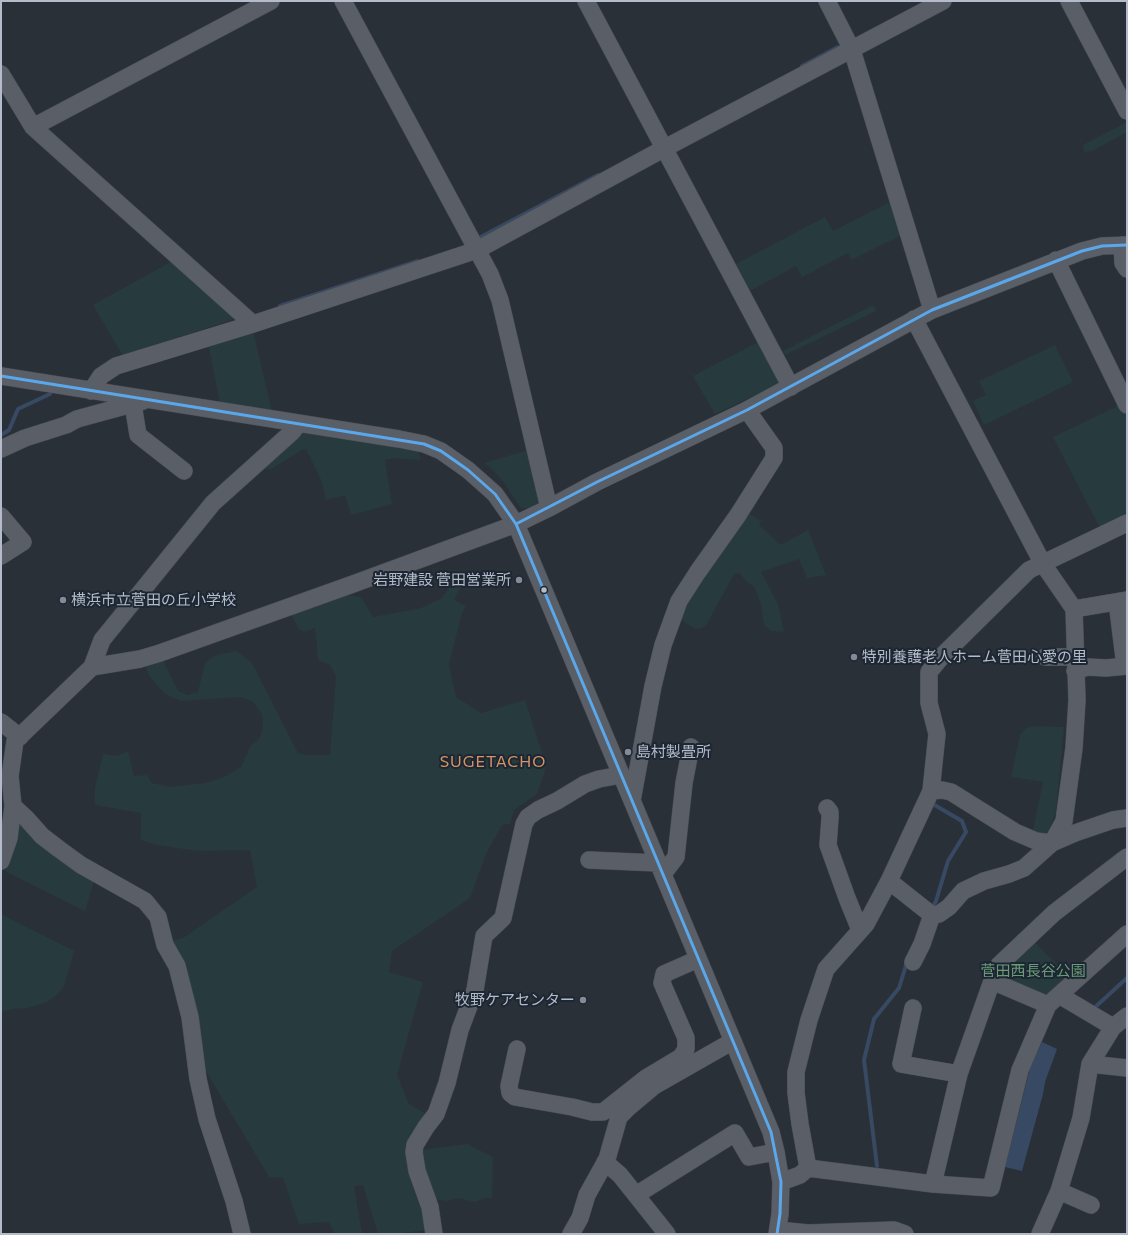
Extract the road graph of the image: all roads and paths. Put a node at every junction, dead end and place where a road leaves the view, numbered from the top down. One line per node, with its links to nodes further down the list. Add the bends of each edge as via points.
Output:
1 (271, 1): 10 (street)
2 (343, 1): 13 (street)
3 (586, 1): 11 (street)
4 (826, 1): 7 (street)
5 (943, 1): 7 (street)
6 (1069, 1): 9 (street)
7 (852, 50): 11 (street); 16 (street)
8 (1, 74): 10 (street)
9 (1127, 111)
10 (33, 127): 18 (street)
11 (665, 148): 13 (street); 20 (street)
12 (1125, 245): 14 (street, via 1102,246); 15 (street, via 1123,263)
13 (477, 250): 18 (street); 29 (street, via 500,300)
14 (1056, 260): 16 (street); 24 (street)
15 (1127, 269)
16 (932, 310): 17 (street)
17 (914, 320): 20 (street); 34 (street)
18 (253, 324): 21 (street, via 116,366 101,376)
19 (1, 376): 21 (street)
20 (791, 388): 25 (street)
21 (91, 391): 22 (street)
22 (151, 399): 23 (street); 26 (street)
23 (132, 404): 27 (street, via 77,419); 28 (street, via 138,435)
24 (1127, 405)
25 (747, 410): 29 (street, via 597,482); 47 (street, via 774,448 774,458 679,601 663,645 653,686)
26 (299, 423): 32 (street, via 430,446 468,470 484,484 500,500); 40 (street, via 213,503 102,640)
27 (1, 449)
28 (184, 471)
29 (549, 508): 32 (street)
30 (1, 516): 33 (street, via 23,542)
31 (1127, 522): 34 (street)
32 (516, 524): 40 (street, via 160,653); 45 (street)
33 (1, 556)
34 (1043, 564): 36 (street); 46 (street, via 1029,570 929,672 928,703 937,734)
35 (1122, 601): 36 (street); 38 (street)
36 (1074, 609): 39 (street)
37 (1045, 657): 39 (street)
38 (1126, 662): 39 (street, via 1106,668 1088,668)
39 (1075, 664): 51 (street, via 1077,700 1074,748 1064,822)
40 (92, 667): 42 (street)
41 (1, 722): 42 (street)
42 (17, 739): 44 (street); 48 (street, via 10,776)
43 (691, 747): 55 (street, via 684,783 676,857)
44 (1, 753)
45 (621, 775): 47 (street); 83 (street, via 585,784 538,810 528,818 522,830 504,918 484,936 475,990 460,1030 447,1083 436,1114 415,1145 417,1170 430,1207)
46 (931, 791): 51 (street, via 951,792 1015,832 1036,841); 56 (street)
47 (632, 801): 55 (street)
48 (13, 806): 54 (street, via 9,838); 82 (street, via 42,836 81,865 145,902 158,917 165,946 177,966 190,1017 198,1079 206,1112)
49 (827, 808): 58 (street, via 830,812 828,845)
50 (1127, 818): 51 (street, via 1075,833)
51 (1052, 844): 57 (street, via 1024,868 984,881 964,891 949,907 939,914)
52 (1127, 857): 62 (street, via 1054,913 999,965)
53 (589, 860): 55 (street)
54 (1, 861)
55 (661, 869): 60 (street)
56 (889, 881): 57 (street); 58 (street, via 866,924)
57 (932, 915): 61 (street)
58 (860, 930): 74 (street, via 826,969 796,1072 796,1093)
59 (1127, 934): 63 (street)
60 (698, 959): 67 (street); 68 (street, via 664,974 662,984 686,1038 686,1049 681,1057 646,1078 603,1112 515,1097 510,1093 509,1086)
61 (913, 962)
62 (992, 981): 63 (street); 71 (street)
63 (1053, 1000): 66 (street); 76 (street, via 1020,1070 991,1188)
64 (1127, 1016): 66 (street)
65 (915, 1019): 71 (street, via 901,1064)
66 (1113, 1027): 69 (street)
67 (733, 1041): 72 (street, via 771,1132); 73 (street, via 654,1086 629,1107 619,1117)
68 (518, 1049)
69 (1090, 1064): 70 (street); 77 (street, via 1081,1118)
70 (1127, 1068)
71 (959, 1074): 76 (street)
72 (776, 1152): 75 (street); 78 (street, via 749,1157 735,1134)
73 (605, 1162): 78 (street); 84 (street, via 587,1195 580,1218)
74 (808, 1168): 75 (street, via 800,1175); 76 (street)
75 (781, 1182): 80 (street)
76 (933, 1184)
77 (1059, 1192): 79 (street); 87 (street)
78 (636, 1195): 85 (street)
79 (1091, 1205)
80 (777, 1232): 81 (street)
81 (861, 1233): 86 (street, via 894,1230)
82 (242, 1234)
83 (434, 1234)
84 (571, 1234)
85 (668, 1234)
86 (905, 1234)
87 (1040, 1234)

